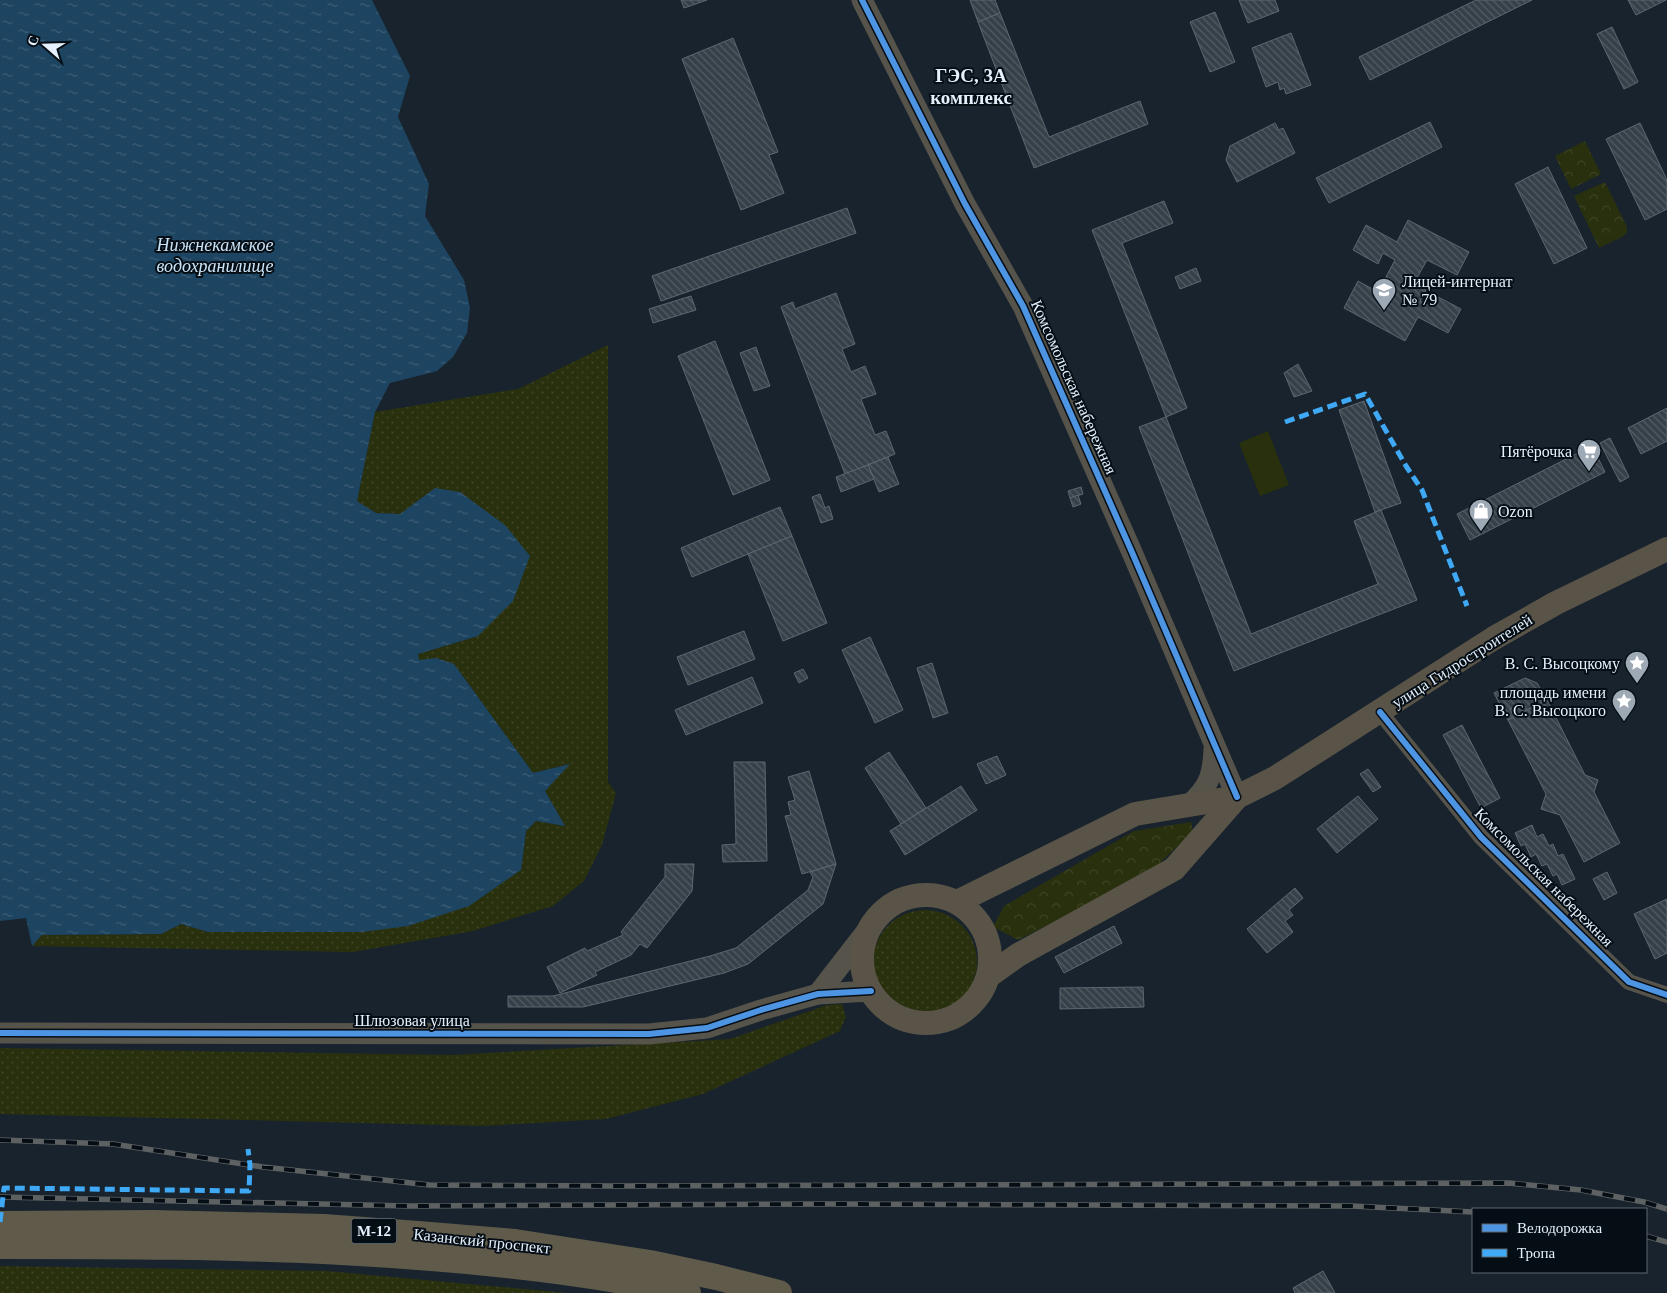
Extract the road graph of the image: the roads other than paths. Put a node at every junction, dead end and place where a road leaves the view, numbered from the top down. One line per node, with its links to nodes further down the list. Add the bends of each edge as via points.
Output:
1 (862, 0): 4 (street, Комсомольская набережная, via 965,204 1023,306)
2 (1667, 549): 3 (main road, улица Гидростроителей, via 1556,603 1494,638)
3 (1380, 712): 5 (main road, улица Гидростроителей, via 1275,778); 12 (street, Комсомольская набережная, via 1481,837 1629,982)
4 (1214, 746): 5 (street, Комсомольская набережная); 6 (street, via 1210,780 1202,794)
5 (1236, 797): 6 (main road); 9 (main road, via 1174,869 1018,955)
6 (1189, 805): 7 (main road, via 1135,814)
7 (957, 902): 8 (main road, via 928,895 908,898 891,905); 9 (main road, via 973,915 983,929 989,945)
8 (876, 919): 10 (main road, via 866,938 862,958); 11 (street)
9 (990, 975): 10 (main road, via 969,1007 953,1018 937,1022 916,1022 899,1017 886,1009)
10 (871, 992): 11 (street, Шлюзовая улица)
11 (818, 994): 13 (street, Шлюзовая улица, via 707,1028 649,1034)
12 (1667, 995)
13 (0, 1033)
14 (0, 1224): 17 (main road, Казанский проспект / М-12, via 324,1227 515,1242 650,1263)
15 (0, 1246): 16 (main road, Казанский проспект / М-12, via 321,1250 513,1266)
16 (688, 1293)
17 (779, 1293)

